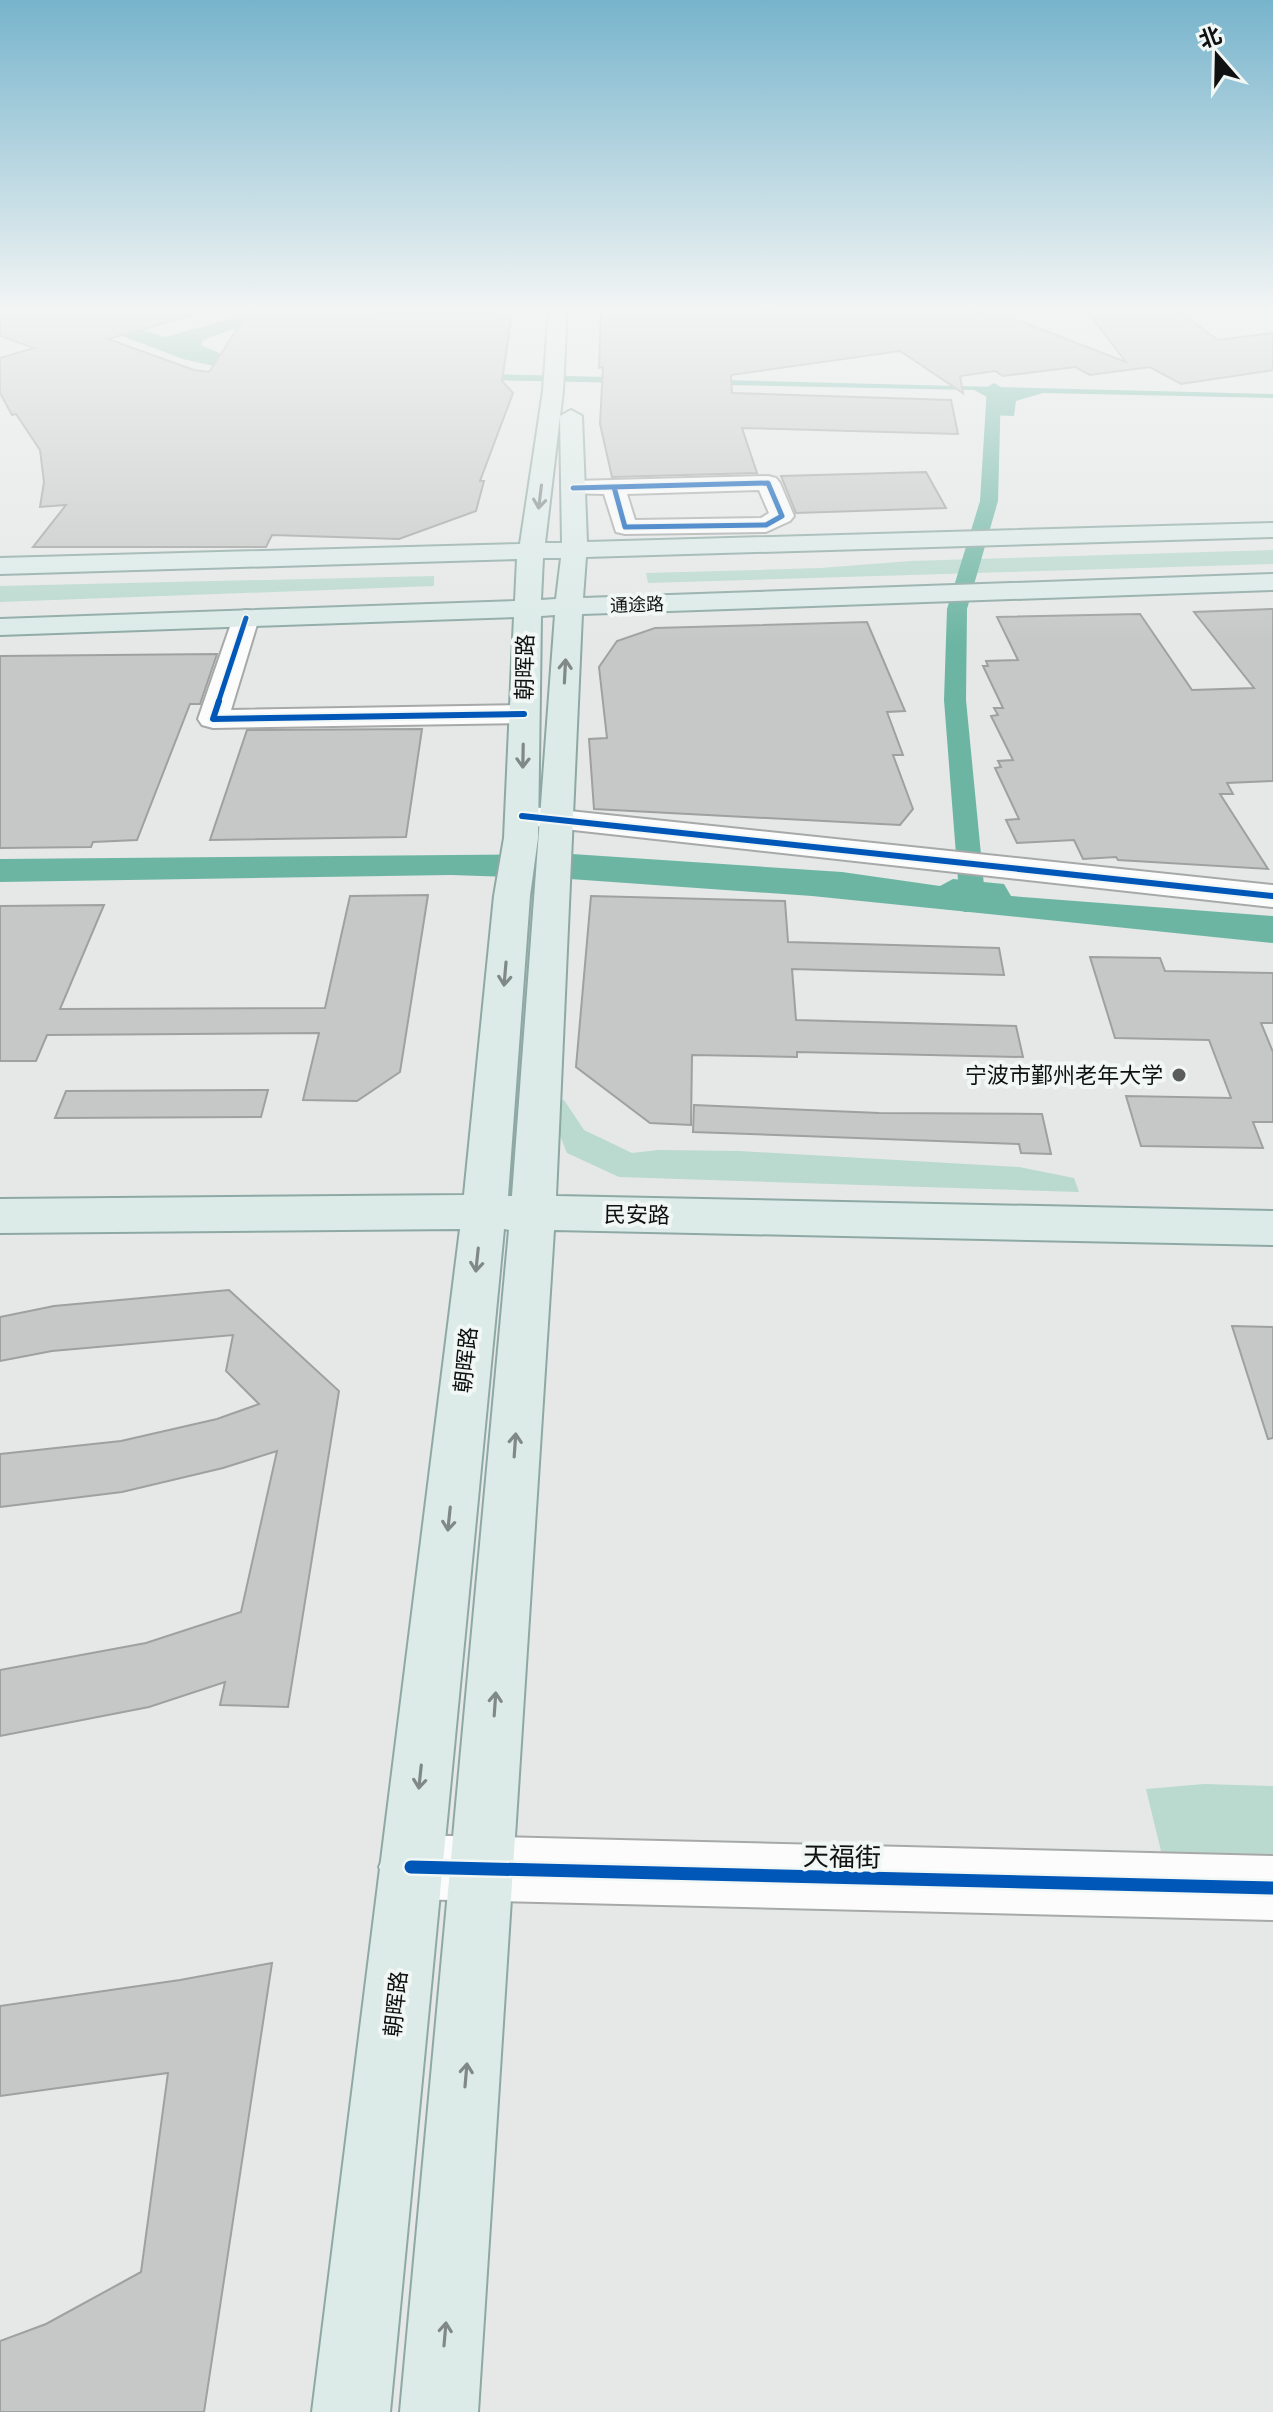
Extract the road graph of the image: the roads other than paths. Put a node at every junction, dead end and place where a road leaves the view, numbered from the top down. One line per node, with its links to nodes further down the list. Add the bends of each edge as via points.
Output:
1 (556, 419): 9 (main road, 朝晖路, one-way to 9)
2 (564, 419): 4 (main road, 朝晖路)
3 (614, 487): 3 (street, via 768,483 782,516 766,525 625,527); 4 (street)
4 (573, 488): 8 (main road, 朝晖路)
5 (1273, 530): 6 (main road, 通途路)
6 (1016, 544): 7 (main road, 通途路); 8 (main road, 通途路, via 913,554); 8 (main road, 通途路, via 939,540)
7 (1273, 544)
8 (574, 557): 9 (main road, 通途路); 15 (main road, 朝晖路)
9 (530, 559): 10 (main road, 通途路); 12 (main road, 通途路); 16 (main road, 朝晖路)
10 (0, 566)
11 (1273, 570): 14 (main road, 通途路, via 1033,578)
12 (0, 579)
13 (1273, 582): 14 (main road, 通途路, via 1002,592)
14 (915, 589): 15 (main road, 通途路)
15 (570, 600): 16 (main road, 通途路); 21 (main road, 朝晖路, one-way to 15)
16 (526, 601): 17 (main road, 通途路); 18 (main road, 通途路); 20 (main road, 朝晖路)
17 (0, 610)
18 (246, 618): 19 (main road, 通途路); 20 (street, via 213,719)
19 (0, 627)
20 (524, 714): 22 (main road, 朝晖路, one-way to 22)
21 (558, 826): 22 (street); 23 (main road, 朝晖路); 24 (street)
22 (521, 827): 23 (main road, 朝晖路)
23 (532, 895): 26 (main road, 朝晖路)
24 (1273, 896)
25 (0, 1192): 26 (main road, 民安路)
26 (508, 1204): 27 (main road, 民安路); 28 (main road, 民安路); 29 (main road, 民安路); 30 (main road, 朝晖路, one-way to 30); 31 (main road, 朝晖路, one-way to 26)
27 (1273, 1204)
28 (0, 1216)
29 (1273, 1228)
30 (411, 1867): 31 (street, 天福街); 33 (main road, 朝晖路)
31 (483, 1867): 32 (street, 天福街); 34 (main road, 朝晖路, one-way to 31)
32 (1273, 1888)
33 (351, 2412)
34 (439, 2412)

